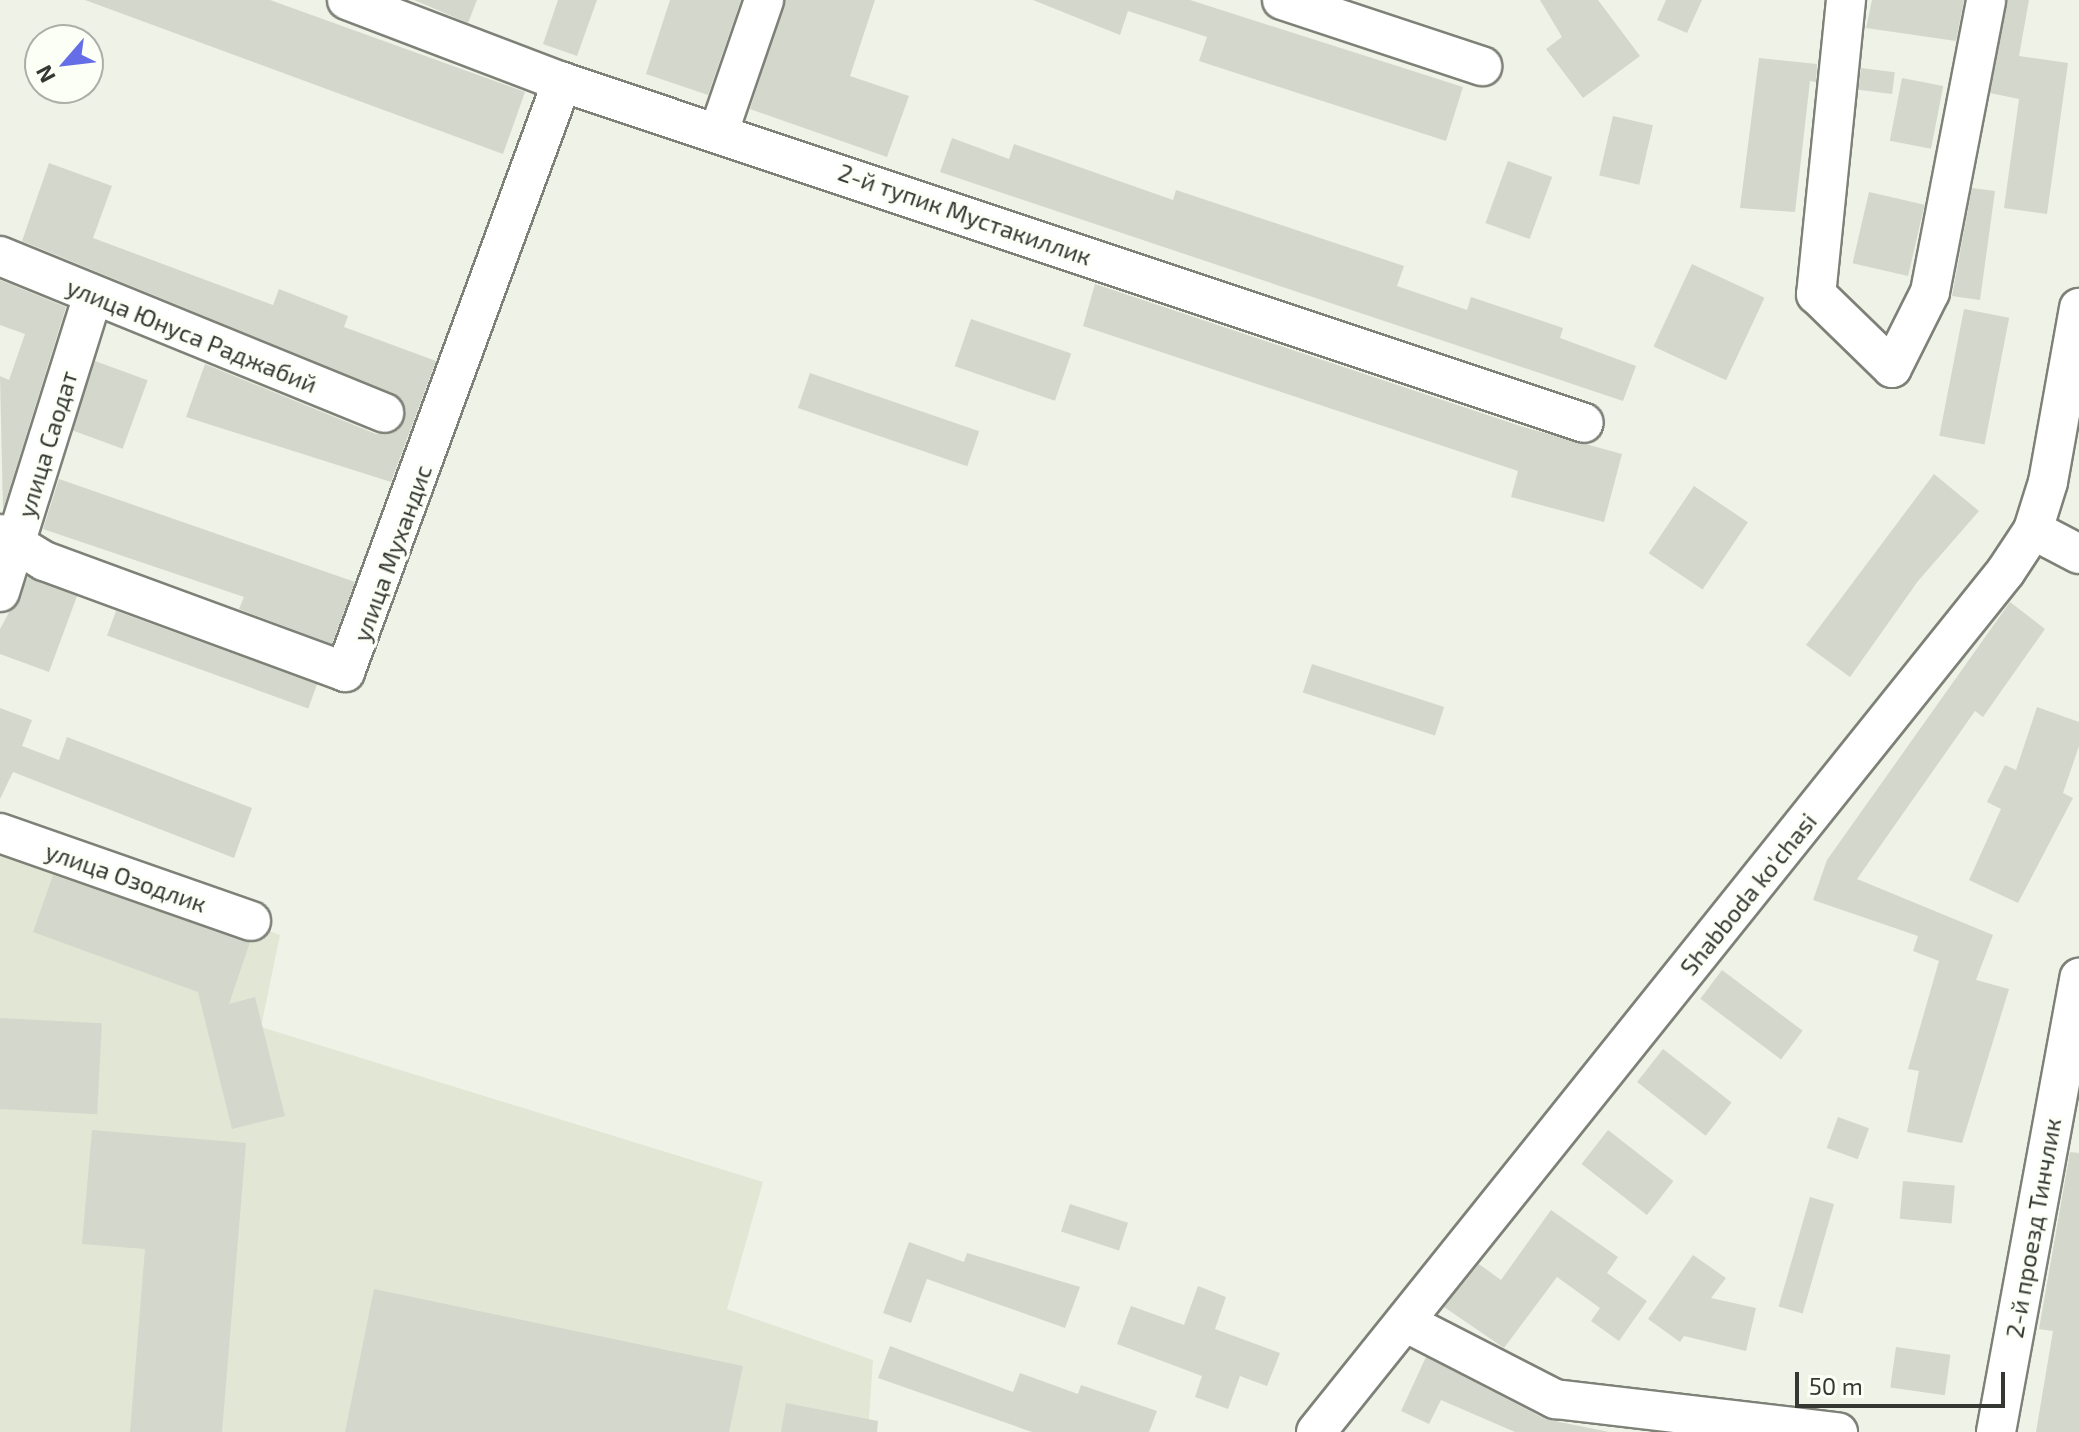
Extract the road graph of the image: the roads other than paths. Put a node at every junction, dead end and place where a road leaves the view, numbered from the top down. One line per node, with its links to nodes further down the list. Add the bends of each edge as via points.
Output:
1 (764, 0): 8 (street)
2 (1282, 0): 6 (street)
3 (1846, 0): 4 (street, via 1816,294 1892,368 1930,292)
4 (1986, 0)
5 (371, 4): 7 (street, 2-й тупик Мустакиллик)
6 (1482, 66)
7 (562, 82): 8 (street, 2-й тупик Мустакиллик); 15 (street, улица Мухандис, via 345,672)
8 (719, 131): 13 (street, 2-й тупик Мустакиллик)
9 (0, 256): 10 (street, улица Юнуса Раджабий)
10 (93, 295): 12 (street, улица Юнуса Раджабий); 15 (street, улица Саодат)
11 (2079, 308): 14 (street, Shabboda ko'chasi, via 2048,482)
12 (384, 413)
13 (1584, 423)
14 (2033, 530): 16 (street); 21 (street, Shabboda ko'chasi)
15 (8, 539): 17 (street, улица Саодат)
16 (2079, 554)
17 (0, 592)
18 (0, 833): 19 (street, улица Озодлик)
19 (251, 921)
20 (2079, 978): 24 (street, 2-й проезд Тинчлик)
21 (1405, 1322): 22 (street, Shabboda ko'chasi); 23 (street, via 1550,1397)
22 (1316, 1432)
23 (1838, 1432)
24 (1996, 1432)

